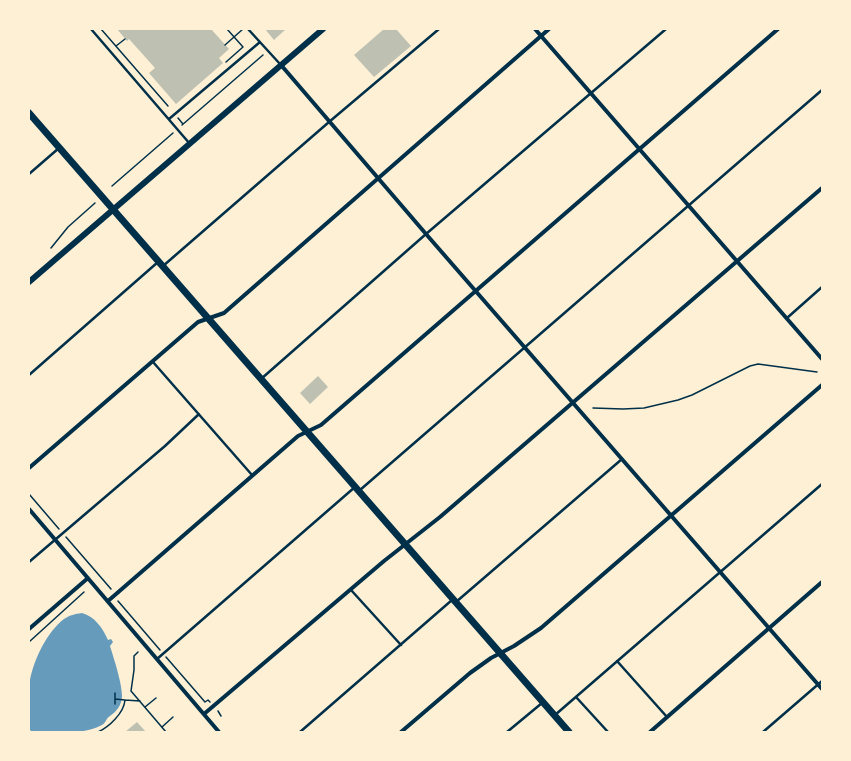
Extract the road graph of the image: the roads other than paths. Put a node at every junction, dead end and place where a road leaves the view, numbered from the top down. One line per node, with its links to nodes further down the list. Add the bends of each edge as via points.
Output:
1 (91, 29): 15 (lane)
2 (248, 29): 10 (lane)
3 (323, 29): 11 (street)
4 (439, 29): 16 (lane)
5 (535, 29): 9 (street)
6 (550, 29): 9 (street)
7 (666, 29): 13 (lane)
8 (778, 29): 19 (street)
9 (542, 36): 13 (street); 21 (street)
10 (260, 42): 11 (lane); 15 (lane)
11 (281, 65): 16 (street); 17 (street)
12 (822, 90): 23 (lane)
13 (591, 93): 19 (street); 25 (lane)
14 (29, 113): 18 (main road)
15 (169, 119): 17 (lane)
16 (329, 122): 21 (street); 27 (lane)
17 (190, 144): 24 (street)
18 (59, 148): 20 (lane); 24 (main road)
19 (640, 149): 23 (street); 30 (street)
20 (29, 174)
21 (378, 179): 25 (street); 32 (street, via 224,313)
22 (822, 188): 26 (street)
23 (688, 205): 26 (street); 33 (lane)
24 (113, 210): 27 (main road); 28 (street)
25 (426, 234): 30 (street); 37 (lane)
26 (737, 261): 31 (street); 39 (street)
27 (161, 264): 32 (main road); 36 (lane)
28 (29, 282)
29 (822, 287): 31 (lane)
30 (476, 291): 33 (street); 41 (street, via 321,425)
31 (786, 318): 34 (street)
32 (209, 319): 35 (street, via 198,322); 37 (main road)
33 (525, 347): 39 (street); 46 (lane)
34 (822, 359)
35 (152, 361): 40 (lane); 43 (street)
36 (29, 375)
37 (261, 379): 41 (main road)
38 (822, 385): 48 (street)
39 (574, 403): 42 (street); 50 (street)
40 (199, 414): 44 (lane); 49 (lane)
41 (308, 432): 44 (street, via 298,436); 46 (main road)
42 (622, 459): 48 (street); 57 (lane)
43 (29, 468)
44 (252, 475): 56 (street)
45 (822, 484): 52 (lane)
46 (357, 489): 50 (main road); 62 (lane)
47 (29, 509): 49 (street)
48 (671, 516): 52 (street); 61 (street, via 541,628)
49 (55, 539): 51 (lane); 53 (street)
50 (406, 545): 55 (street); 57 (main road)
51 (29, 562)
52 (720, 572): 58 (street); 63 (lane)
53 (88, 578): 56 (street); 59 (street)
54 (822, 582): 58 (street)
55 (351, 590): 60 (lane); 69 (street)
56 (108, 601): 62 (street)
57 (455, 601): 60 (lane); 61 (main road)
58 (769, 628): 65 (street); 71 (street)
59 (29, 629)
60 (401, 645): 73 (lane)
61 (501, 654): 68 (main road); 74 (street, via 470,673)
62 (157, 659): 69 (street)
63 (617, 661): 67 (lane); 71 (lane)
64 (822, 681): 65 (lane)
65 (818, 684): 66 (street); 79 (lane)
66 (822, 689)
67 (576, 697): 70 (lane); 77 (lane)
68 (543, 702): 70 (main road); 75 (lane)
69 (204, 714): 72 (street)
70 (555, 715): 76 (main road)
71 (667, 717): 78 (street)
72 (219, 732)
73 (300, 732)
74 (401, 732)
75 (507, 732)
76 (569, 732)
77 (608, 732)
78 (650, 732)
79 (763, 732)

